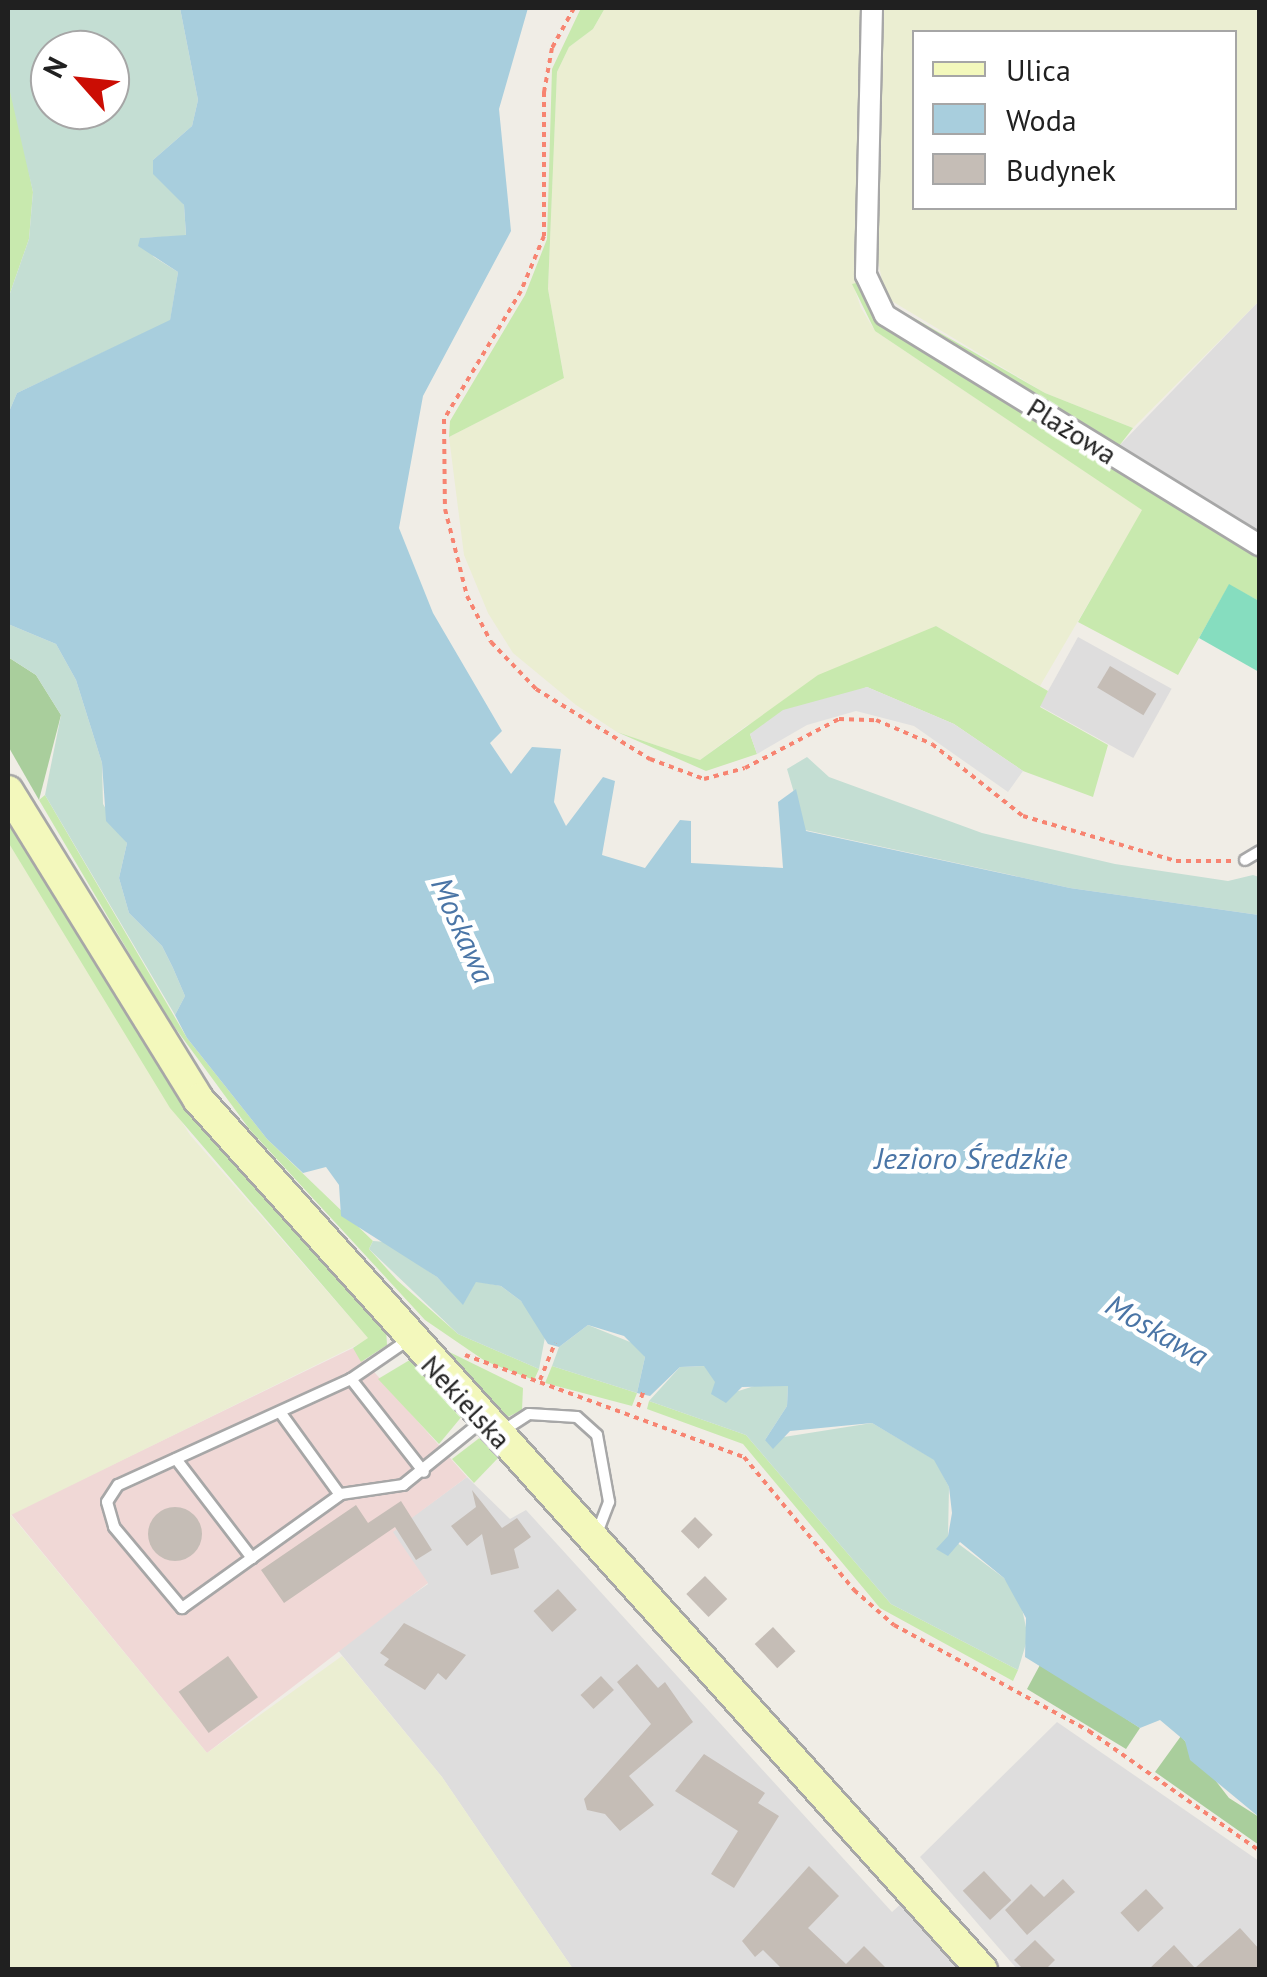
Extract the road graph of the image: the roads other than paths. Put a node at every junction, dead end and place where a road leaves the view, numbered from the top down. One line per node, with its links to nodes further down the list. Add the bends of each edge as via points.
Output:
1 (872, 8): 2 (street, Plażowa, via 866,275 885,315)
2 (1260, 546)
3 (8, 792): 6 (street, Nekielska, via 198,1099)
4 (1260, 851): 5 (lane)
5 (1245, 860)
6 (408, 1339): 7 (lane); 9 (street, Nekielska)
7 (351, 1379): 8 (lane); 11 (lane)
8 (280, 1412): 10 (lane); 12 (lane)
9 (490, 1428): 11 (lane); 13 (street, Nekielska); 13 (lane, via 529,1414 578,1417 598,1435 609,1502)
10 (176, 1459): 14 (lane); 14 (lane, via 118,1484 108,1502 114,1527 182,1608)
11 (424, 1472): 12 (lane, via 404,1485)
12 (340, 1495): 14 (lane)
13 (593, 1541): 15 (street, Nekielska)
14 (252, 1558)
15 (982, 1970)

